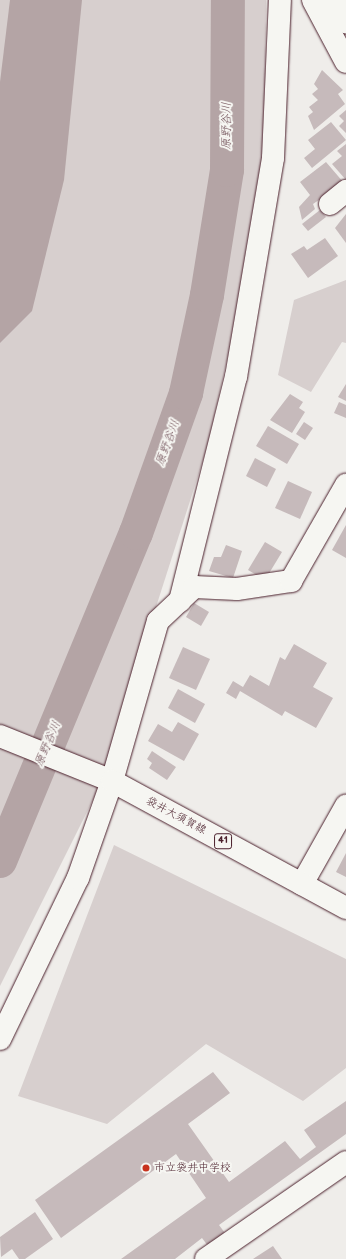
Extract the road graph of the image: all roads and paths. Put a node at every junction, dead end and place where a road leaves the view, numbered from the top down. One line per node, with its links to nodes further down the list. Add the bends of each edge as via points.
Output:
1 (280, 0): 7 (street, via 270,174 236,377)
2 (313, 0): 5 (street)
3 (335, 0): 4 (street)
4 (346, 23)
5 (344, 52)
6 (346, 485): 7 (street, via 291,581 237,589 194,587)
7 (180, 601): 9 (street, via 158,621)
8 (0, 736): 9 (street, 袋井大須賀線 / 41)
9 (105, 778): 11 (street, 袋井大須賀線 / 41); 13 (street, via 78,878)
10 (346, 806): 11 (street)
11 (302, 884): 12 (street, 袋井大須賀線 / 41)
12 (346, 908)
13 (0, 1039)
14 (343, 1170): 15 (street)
15 (206, 1259)

